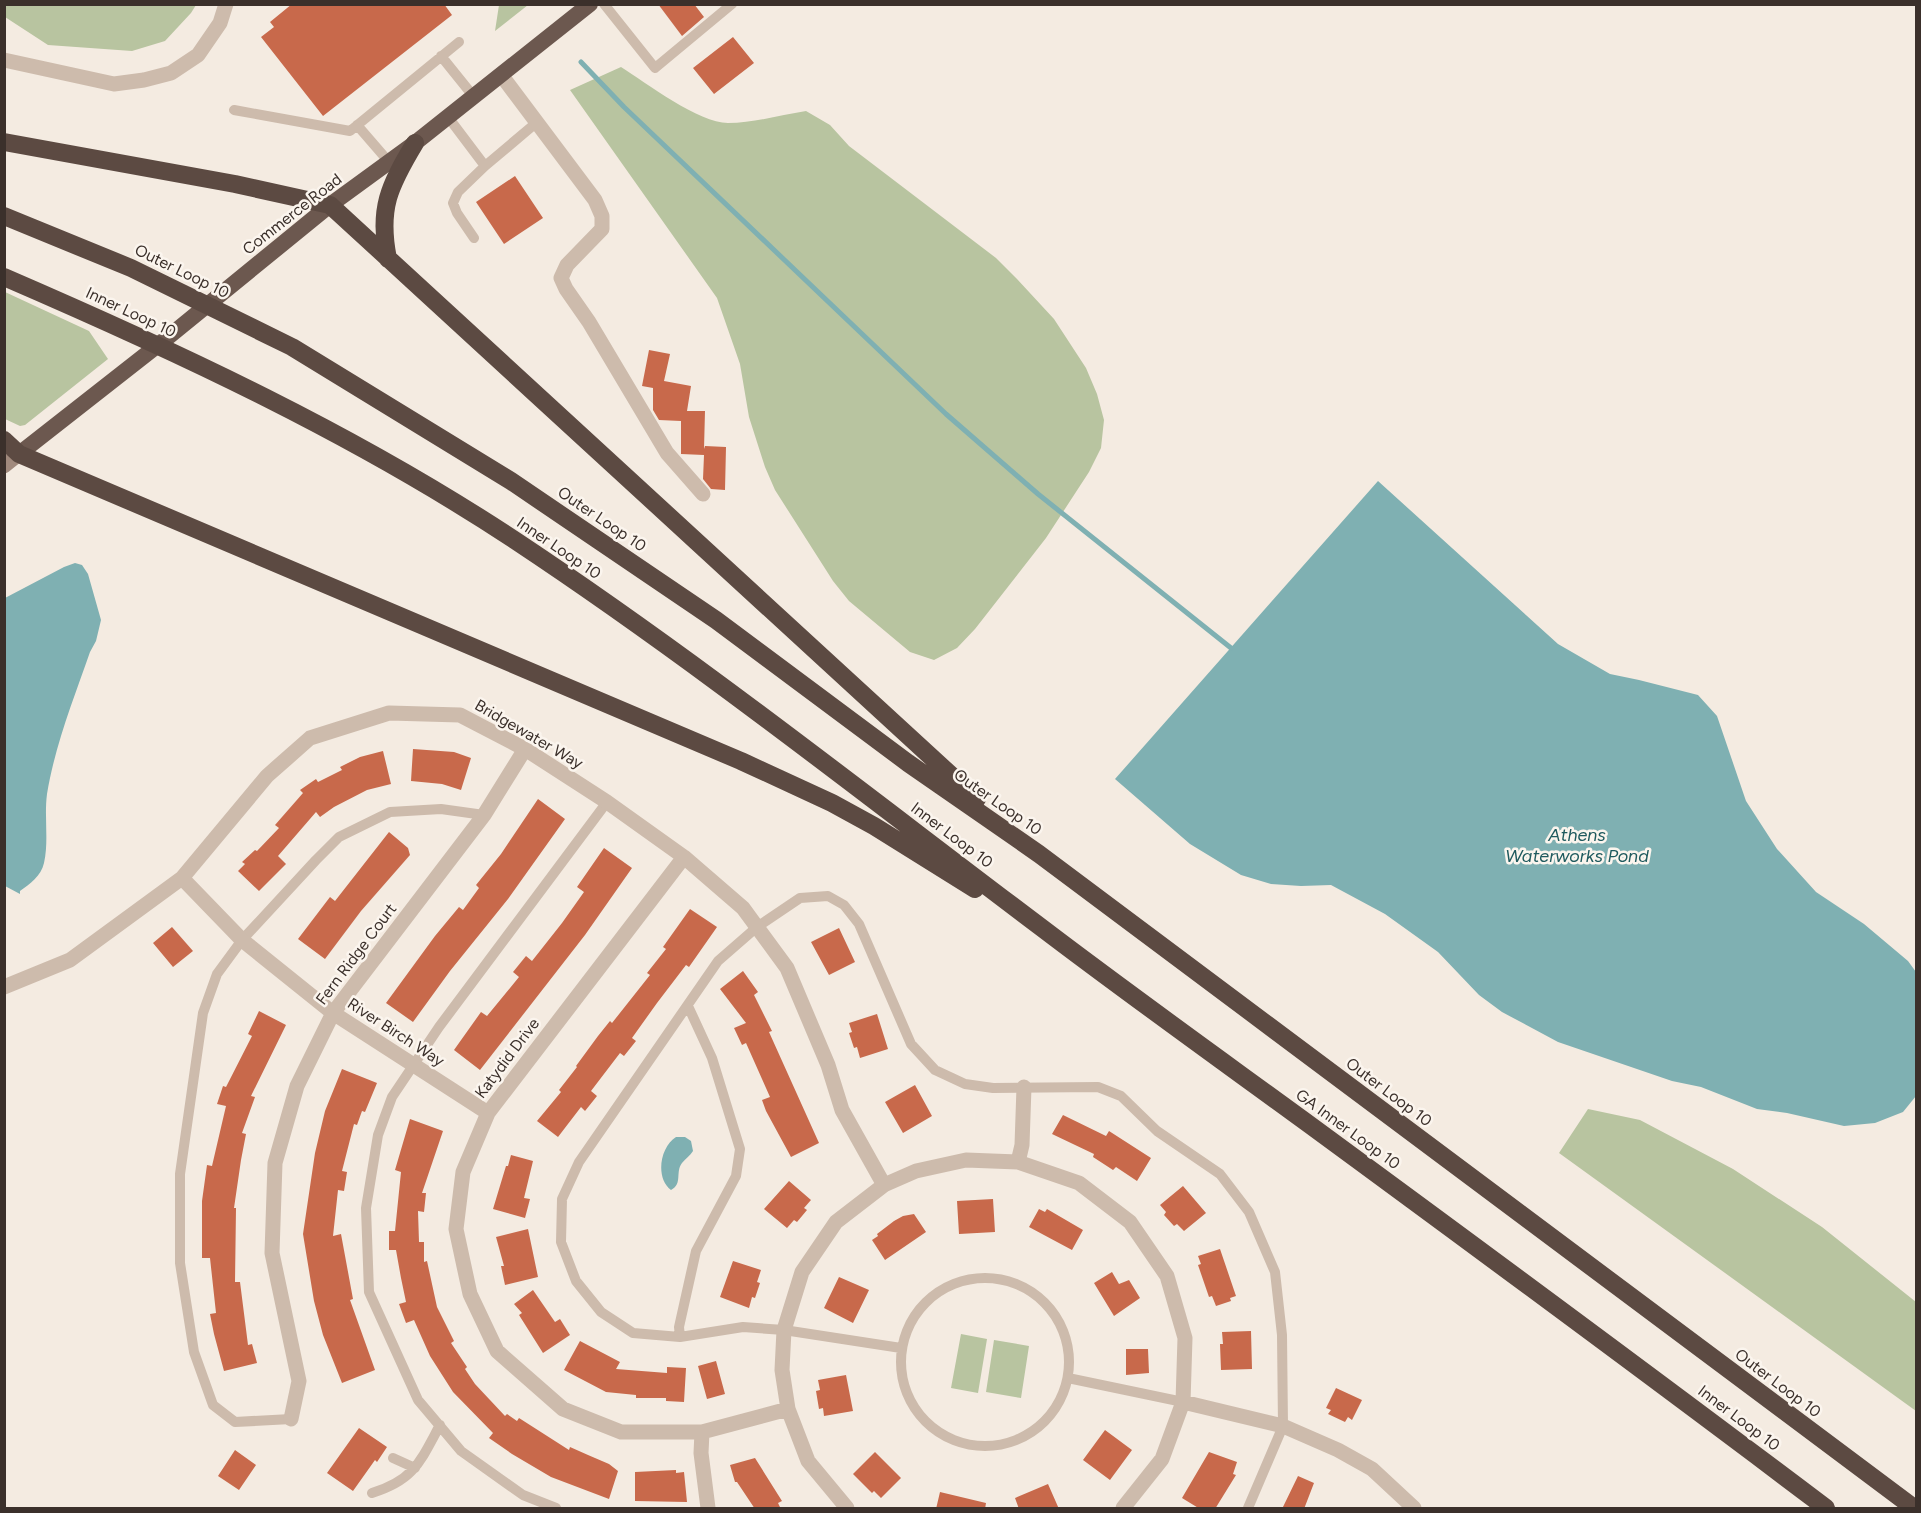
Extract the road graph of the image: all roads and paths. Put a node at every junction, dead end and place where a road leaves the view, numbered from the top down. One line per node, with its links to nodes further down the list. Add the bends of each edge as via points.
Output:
1 (226, 4): 7 (street, via 220,23 198,55 171,73 144,80 114,84)
2 (590, 4): 8 (highway, Commerce Road)
3 (604, 4): 4 (lane, via 655,68)
4 (732, 4)
5 (459, 42): 6 (lane)
6 (441, 56): 9 (lane); 13 (lane)
7 (4, 60)
8 (502, 76): 9 (highway, Commerce Road); 12 (street)
9 (474, 97): 11 (highway, Commerce Road)
10 (234, 110): 13 (lane, via 350,131)
11 (448, 117): 15 (highway, Commerce Road); 17 (lane)
12 (536, 123): 17 (lane); 25 (street, via 595,200 602,216 602,230 563,271 561,278 566,290 667,453)
13 (357, 125): 16 (lane)
14 (4, 142): 18 (highway)
15 (415, 143): 16 (highway, Commerce Road); 21 (highway, via 395,175 387,200 383,236)
16 (389, 162): 18 (highway, Commerce Road)
17 (484, 166): 20 (lane, via 458,192 453,203)
18 (330, 205): 21 (highway); 24 (highway, Commerce Road)
19 (4, 216): 29 (highway, Outer Loop 10, via 131,268 292,347 511,481 716,620 908,764)
20 (474, 238)
21 (388, 260): 29 (highway)
22 (4, 277): 33 (highway, Inner Loop 10, via 100,318 355,444 513,539 664,644)
23 (4, 440): 24 (highway)
24 (12, 460): 33 (highway, via 741,761 874,826)
25 (703, 494)
26 (525, 749): 27 (street, Bridgewater Way); 28 (street, Fern Ridge Court); 31 (street, Bridgewater Way, via 460,715 389,713 310,738 267,776)
27 (607, 802): 30 (street, Bridgewater Way); 38 (lane)
28 (484, 816): 34 (lane, via 441,809 390,812 339,837); 37 (street, Fern Ridge Court)
29 (1039, 854): 64 (highway, Outer Loop 10)
30 (684, 857): 32 (street, Bridgewater Way, via 743,908); 40 (street, Katydid Drive)
31 (182, 878): 34 (street, River Birch Way); 35 (street, Bridgewater Way, via 69,960)
32 (757, 927): 36 (lane, via 718,961); 39 (lane, via 800,898 828,896 843,905 859,924 911,1044 935,1070 965,1084); 42 (street, Bridgewater Way, via 787,968 828,1065 842,1110)
33 (1044, 930): 46 (highway, GA Inner Loop 10)
34 (242, 940): 37 (street, River Birch Way); 50 (lane, via 217,974 203,1013 180,1174 180,1263 194,1352 213,1405 235,1422)
35 (4, 987)
36 (688, 1006): 44 (lane, via 712,1058 740,1149 736,1176 696,1251); 44 (lane, via 579,1162 562,1199 561,1242 576,1281 601,1312 633,1333)
37 (333, 1013): 38 (street, River Birch Way); 50 (street, Fern Ridge Court, via 297,1086 275,1163 272,1253 299,1381)
38 (412, 1064): 40 (street, River Birch Way); 51 (lane, via 392,1097 378,1136 366,1208 369,1292 418,1400)
39 (1024, 1088): 41 (street); 52 (lane, via 1098,1087 1121,1096 1157,1131 1220,1174 1249,1212 1275,1272 1282,1335)
40 (488, 1113): 53 (street, Katydid Drive, via 463,1172 456,1229 470,1294 497,1351 563,1409 621,1432)
41 (1018, 1162): 42 (street, via 966,1160 916,1171); 48 (street, via 1079,1183 1130,1222 1149,1249 1167,1276 1185,1338)
42 (884, 1185): 43 (street, via 836,1222 802,1272)
43 (784, 1330): 44 (lane, via 743,1327); 45 (lane); 49 (street, via 782,1370)
44 (680, 1337)
45 (901, 1348): 47 (lane, via 901,1377 911,1405 930,1427 956,1442 985,1447 1014,1442 1039,1428 1058,1405); 47 (lane, via 909,1322 926,1301 947,1286 973,1278 1000,1278 1025,1287 1046,1304 1062,1326 1069,1351)
46 (1629, 1359): 63 (highway, Inner Loop 10)
47 (1068, 1378): 48 (lane)
48 (1183, 1402): 52 (street); 60 (street, via 1162,1459)
49 (788, 1409): 53 (street, Katydid Drive); 59 (street, via 808,1461)
50 (291, 1419)
51 (440, 1425): 55 (lane); 57 (lane, via 461,1451 523,1495)
52 (1283, 1425): 61 (lane); 62 (street, via 1372,1469)
53 (702, 1432): 58 (street)
54 (393, 1458): 55 (lane)
55 (415, 1468): 56 (lane, via 393,1486)
56 (372, 1493)
57 (556, 1509)
58 (708, 1509)
59 (847, 1509)
60 (1123, 1509)
61 (1248, 1509)
62 (1414, 1509)
63 (1826, 1509)
64 (1914, 1509)

